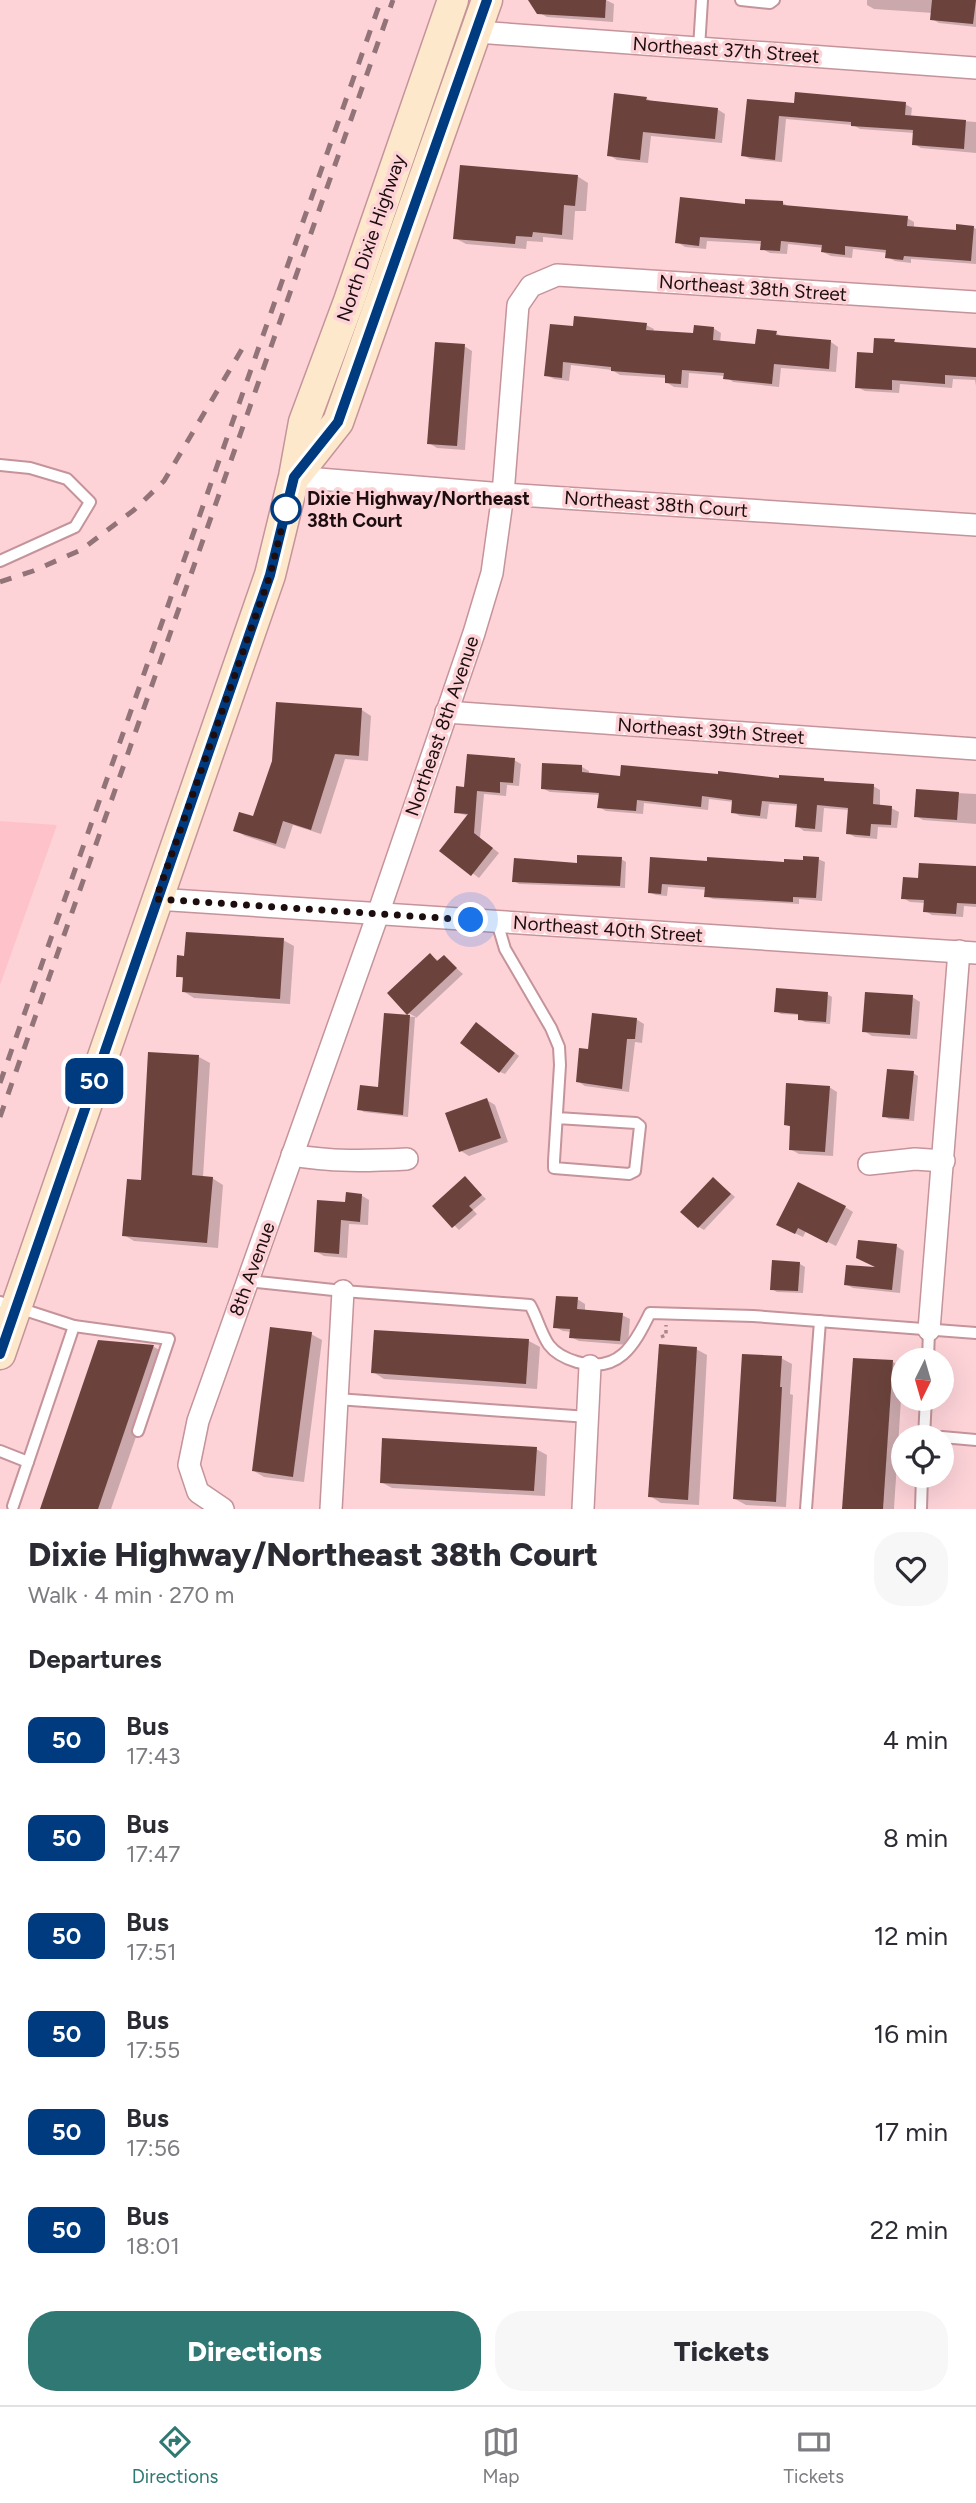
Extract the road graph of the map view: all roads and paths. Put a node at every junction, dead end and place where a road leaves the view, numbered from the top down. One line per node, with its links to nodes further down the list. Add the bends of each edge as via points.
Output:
1 (453, 0): 12 (main road, North Dixie Highway, via 304,422)
2 (487, 0): 6 (main road, North Dixie Highway)
3 (702, 0): 7 (lane)
4 (741, 0): 5 (lane)
5 (774, 0)
6 (477, 32): 7 (street, Northeast 37th Street); 12 (main road, North Dixie Highway, via 338,422)
7 (699, 48): 8 (street, Northeast 37th Street)
8 (976, 68)
9 (531, 286): 10 (street, Northeast 38th Street, via 557,275); 13 (street, Northeast 8th Avenue, via 518,305)
10 (976, 302)
11 (0, 465): 15 (lane, via 67,479 90,502 75,527)
12 (294, 477): 13 (street, Northeast 38th Court); 18 (main road, North Dixie Highway, via 270,575)
13 (503, 494): 14 (street, Northeast 38th Court); 16 (street, Northeast 8th Avenue, via 492,573)
14 (976, 526)
15 (0, 561)
16 (446, 712): 17 (street, Northeast 39th Street); 19 (street, Northeast 8th Avenue)
17 (976, 749)
18 (156, 899): 19 (street, Northeast 40th Street); 29 (main road, North Dixie Highway)
19 (378, 914): 20 (street, Northeast 40th Street); 23 (street, Northeast 8th Avenue)
20 (497, 922): 21 (street, Northeast 40th Street); 22 (lane, via 505,949 559,1047)
21 (968, 952): 25 (street)
22 (557, 1118): 22 (lane, via 554,1168 635,1171 640,1126)
23 (292, 1155): 24 (street); 27 (street, 8th Avenue)
24 (407, 1159)
25 (944, 1161): 26 (street); 32 (street)
26 (869, 1164)
27 (248, 1281): 28 (lane); 46 (street, 8th Avenue, via 198,1421 189,1465 198,1492)
28 (343, 1291): 36 (lane, via 530,1305 549,1345 567,1359); 37 (street)
29 (8, 1305): 31 (lane); 35 (main road, North Dixie Highway)
30 (820, 1321): 32 (lane); 36 (lane, via 650,1313 638,1337 618,1360); 49 (lane)
31 (74, 1326): 39 (lane, via 169,1339); 43 (lane)
32 (929, 1330): 33 (lane); 34 (lane)
33 (976, 1333)
34 (928, 1348)
35 (0, 1354)
36 (590, 1366): 38 (street)
37 (337, 1399): 38 (lane); 47 (street)
38 (588, 1417): 48 (street)
39 (138, 1431)
40 (954, 1438): 41 (lane)
41 (976, 1440)
42 (0, 1451): 43 (lane)
43 (28, 1462): 45 (lane)
44 (922, 1488): 50 (lane)
45 (13, 1506)
46 (223, 1509)
47 (331, 1509)
48 (583, 1509)
49 (806, 1509)
50 (921, 1509)

